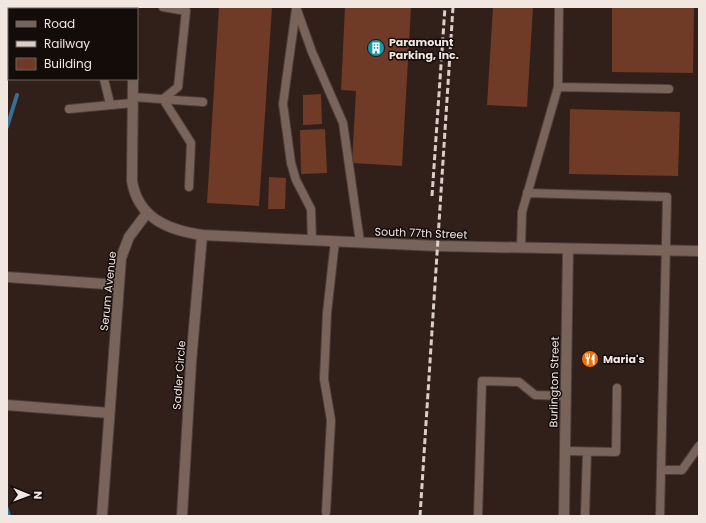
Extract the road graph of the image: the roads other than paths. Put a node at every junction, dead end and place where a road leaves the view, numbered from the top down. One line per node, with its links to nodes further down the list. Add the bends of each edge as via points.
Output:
1 (163, 7): 8 (lane, via 186,11 178,87)
2 (296, 7): 17 (lane, via 283,104 291,163 296,180 311,209); 19 (lane, via 312,52 343,123)
3 (559, 7): 6 (lane)
4 (104, 80): 11 (lane)
5 (133, 80): 9 (street)
6 (558, 87): 7 (lane); 14 (lane)
7 (669, 89)
8 (162, 99): 9 (lane); 10 (lane); 13 (lane, via 191,143)
9 (132, 100): 11 (lane); 15 (street, via 132,181 140,204)
10 (203, 102)
11 (110, 104): 12 (lane)
12 (69, 109)
13 (188, 187)
14 (527, 193): 20 (lane, via 522,212); 22 (lane, via 667,197)
15 (148, 213): 16 (street, South 77th Street, via 168,228); 25 (street, Serum Avenue, via 126,244 121,258)
16 (202, 235): 17 (street, South 77th Street); 36 (street, Sadler Circle)
17 (312, 240): 18 (street, South 77th Street)
18 (335, 241): 19 (street, South 77th Street); 34 (lane, via 327,313 324,379 331,420)
19 (360, 242): 20 (street, South 77th Street)
20 (521, 248): 21 (street, South 77th Street)
21 (568, 249): 22 (street, South 77th Street); 27 (street, Burlington Street)
22 (666, 251): 23 (street, South 77th Street); 33 (lane)
23 (699, 251)
24 (7, 277): 25 (street)
25 (119, 285): 29 (street, Serum Avenue)
26 (617, 388): 32 (lane, via 616,452)
27 (566, 396): 31 (street, Burlington Street); 37 (lane, via 535,395 519,382 482,381)
28 (7, 405): 29 (street)
29 (109, 413): 35 (street, Serum Avenue)
30 (699, 446): 33 (lane, via 682,470)
31 (565, 451): 32 (lane); 38 (street, Burlington Street)
32 (587, 452): 39 (lane)
33 (661, 470): 40 (lane)
34 (326, 512)
35 (102, 516)
36 (182, 516)
37 (478, 516)
38 (564, 516)
39 (586, 516)
40 (660, 516)

